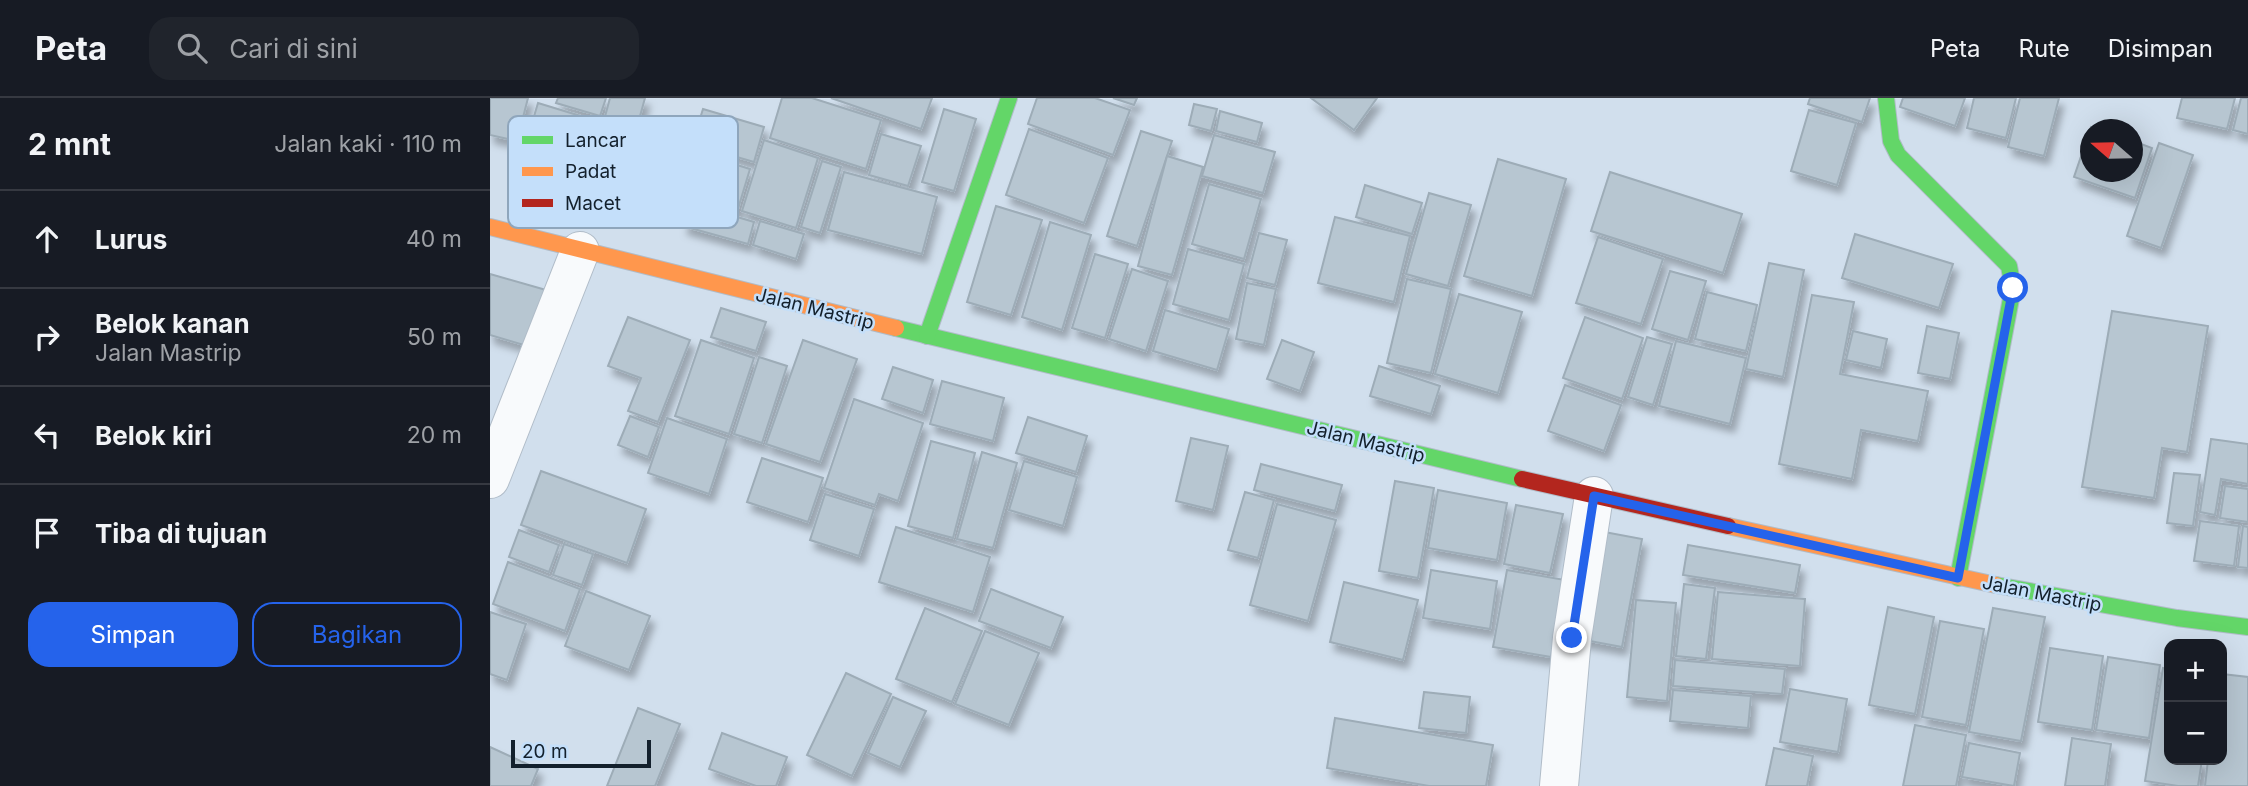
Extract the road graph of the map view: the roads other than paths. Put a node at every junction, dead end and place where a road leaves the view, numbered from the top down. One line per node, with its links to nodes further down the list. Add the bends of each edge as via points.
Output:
1 (1009, 98): 5 (main road)
2 (1886, 98): 8 (main road, via 1891,141 1898,155 2009,266 2013,288)
3 (490, 228): 4 (main road, Jalan Mastrip)
4 (580, 251): 5 (main road, Jalan Mastrip); 6 (street)
5 (927, 336): 7 (main road, Jalan Mastrip)
6 (490, 480)
7 (1594, 496): 8 (main road, Jalan Mastrip); 10 (street, via 1572,638)
8 (1958, 578): 9 (main road, Jalan Mastrip)
9 (2248, 627)
10 (1559, 786)

